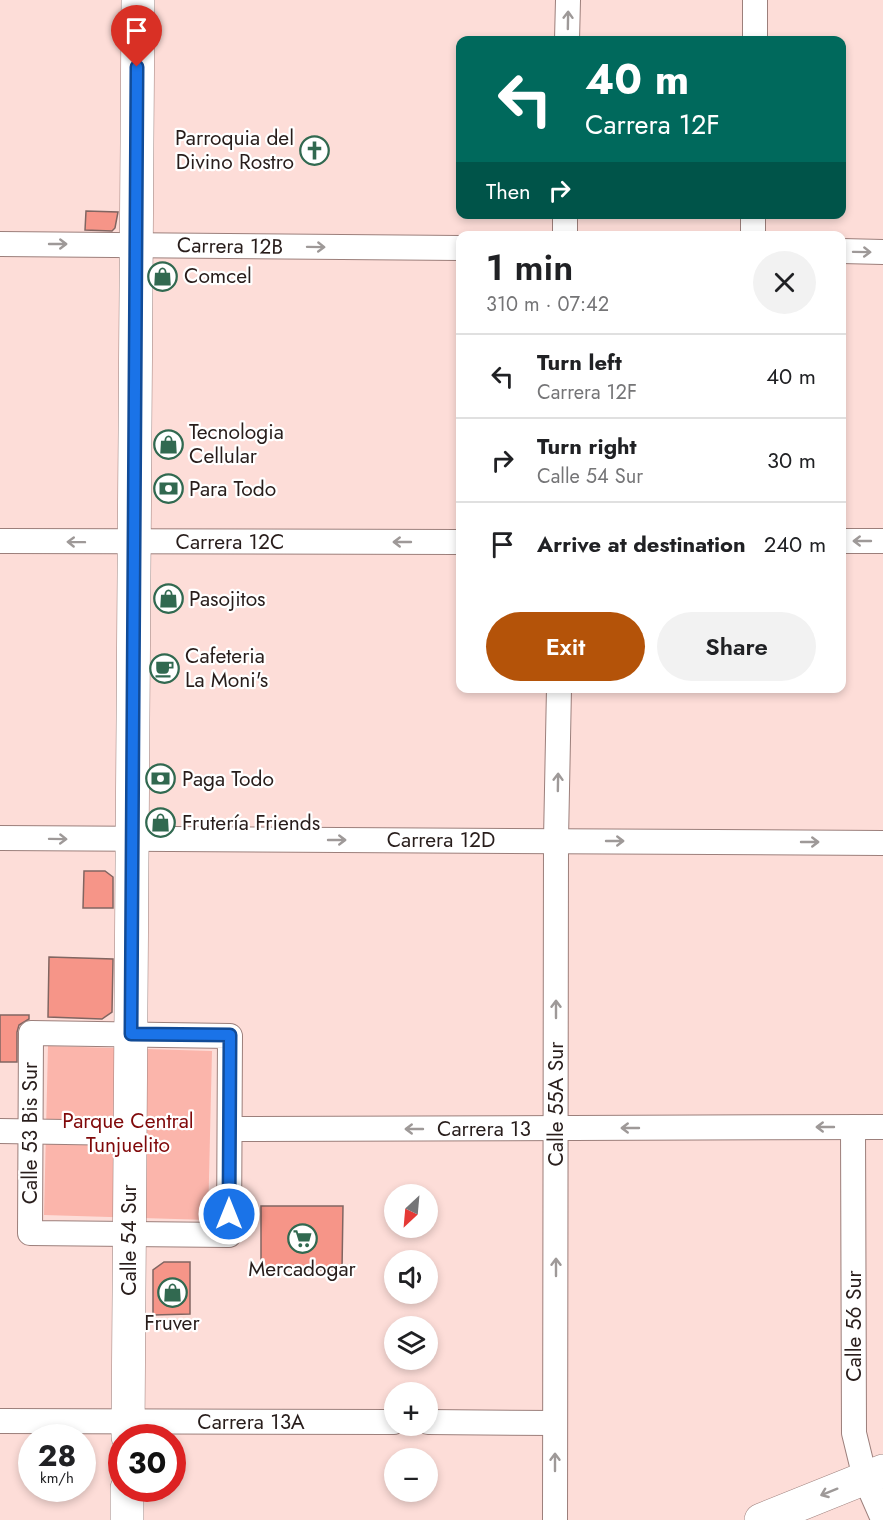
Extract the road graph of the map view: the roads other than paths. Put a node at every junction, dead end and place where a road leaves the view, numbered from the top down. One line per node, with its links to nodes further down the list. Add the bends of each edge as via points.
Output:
1 (138, 0): 7 (street, Calle 54 Sur)
2 (568, 0): 4 (street, one-way to 2)
3 (755, 0): 5 (street)
4 (567, 36)
5 (755, 36)
6 (0, 244): 7 (street, Carrera 12B, one-way to 7)
7 (136, 245): 8 (street, Carrera 12B, one-way to 8); 15 (street, Calle 54 Sur)
8 (456, 248)
9 (846, 251): 10 (street, one-way to 10)
10 (883, 252)
11 (0, 541): 15 (street, Carrera 12C, one-way to 11)
12 (846, 541): 13 (street, one-way to 12)
13 (883, 541)
14 (456, 542): 15 (street, Carrera 12C, one-way to 15)
15 (134, 543): 18 (street, Calle 54 Sur)
16 (559, 693): 19 (street, Calle 55A Sur, one-way to 16)
17 (0, 838): 18 (street, Carrera 12D, one-way to 18)
18 (132, 840): 19 (street, Carrera 12D, one-way to 19); 21 (street, Calle 54 Sur)
19 (556, 840): 20 (street, Carrera 12D, one-way to 20); 25 (street, Calle 55A Sur, one-way to 19)
20 (883, 843)
21 (131, 1034): 24 (street, via 230,1035); 27 (street, Calle 53 Bis Sur, via 31,1033); 28 (street, Calle 54 Sur)
22 (854, 1127): 23 (street, Carrera 13); 25 (street, Carrera 13, one-way to 25); 37 (street, Calle 56 Sur, via 854,1433)
23 (883, 1127)
24 (230, 1129): 25 (street, Carrera 13, one-way to 24); 29 (street, via 229,1235)
25 (556, 1129): 33 (street, Calle 55A Sur, one-way to 25)
26 (0, 1131): 27 (street)
27 (30, 1132): 28 (street); 29 (street, Calle 53 Bis Sur, via 30,1233)
28 (130, 1133): 29 (street, Calle 54 Sur)
29 (129, 1234): 34 (street, Calle 54 Sur)
30 (0, 1421): 36 (street, Carrera 13A)
31 (384, 1422): 35 (street, Carrera 13A)
32 (438, 1422): 33 (street)
33 (555, 1423): 40 (street, Calle 55A Sur, one-way to 33)
34 (128, 1424)
35 (186, 1427)
36 (108, 1428)
37 (874, 1474): 41 (street, one-way to 41); 42 (street, Calle 56 Sur)
38 (127, 1502): 39 (street)
39 (127, 1520)
40 (555, 1520)
41 (761, 1520)
42 (883, 1520)

